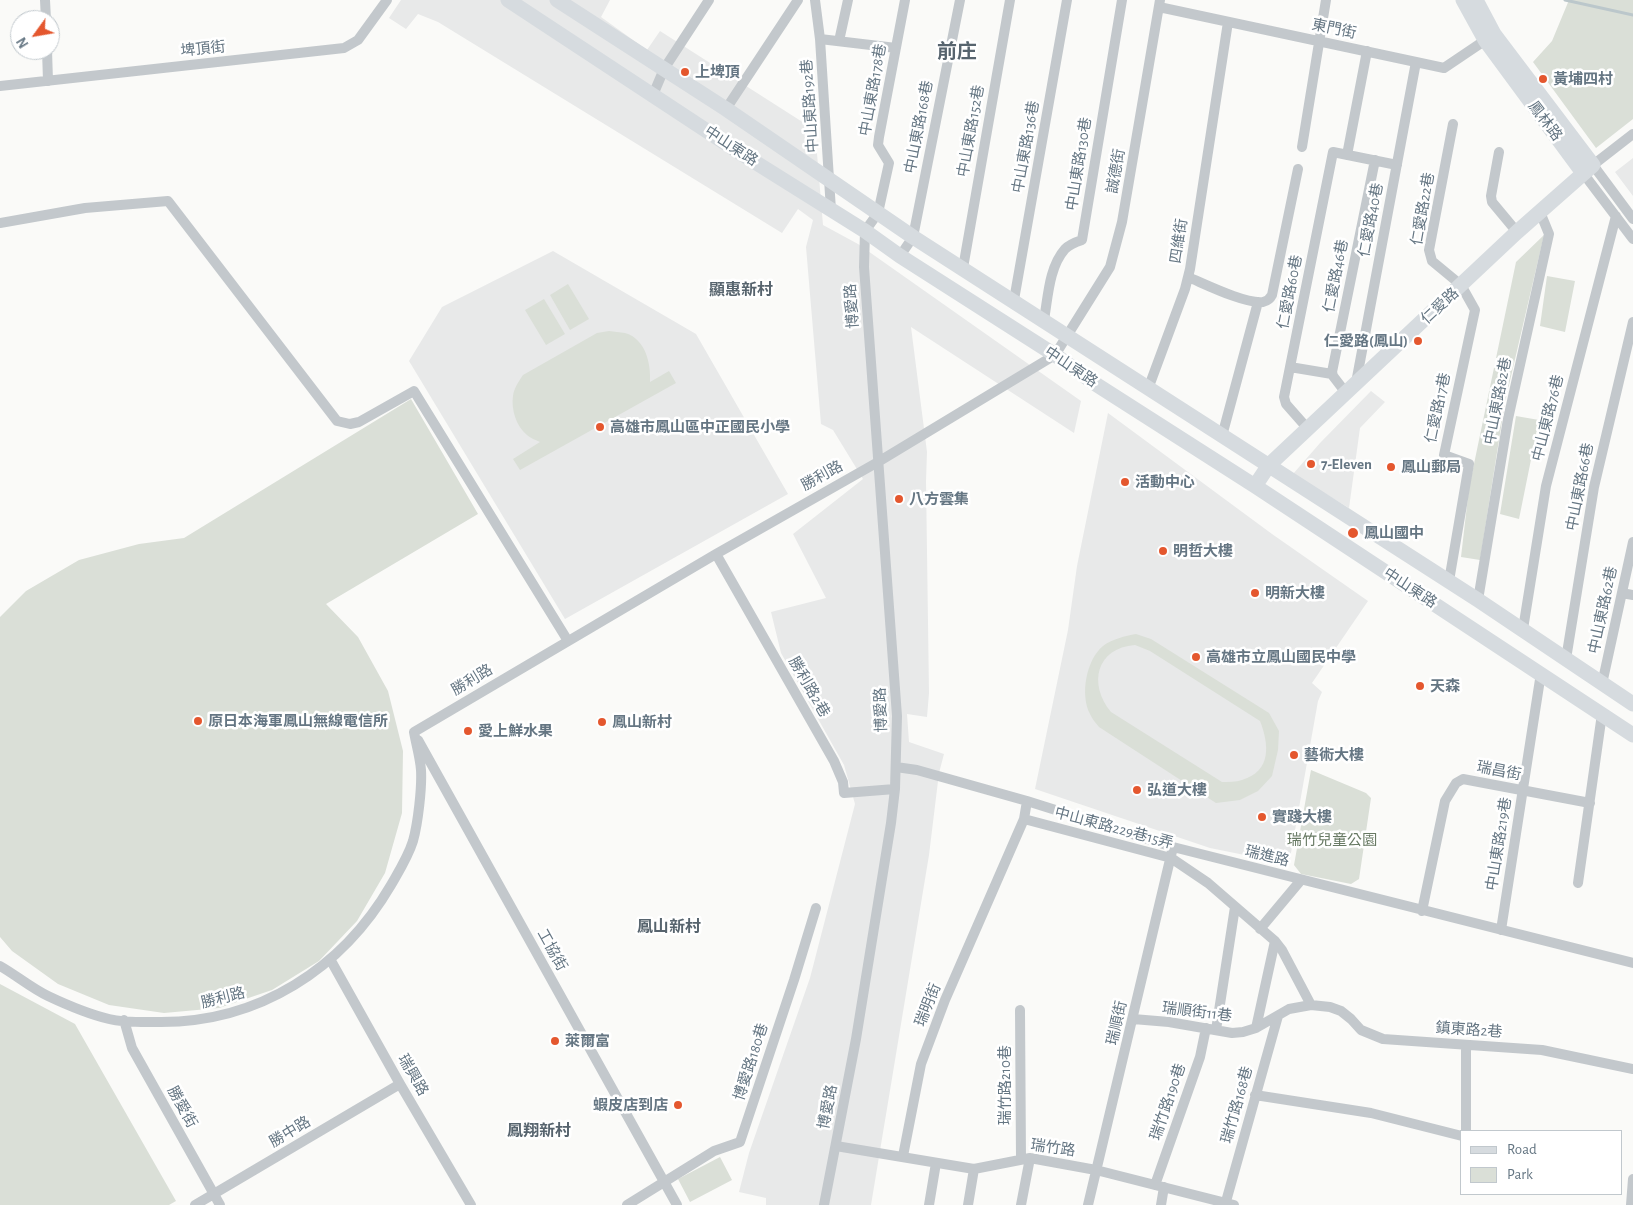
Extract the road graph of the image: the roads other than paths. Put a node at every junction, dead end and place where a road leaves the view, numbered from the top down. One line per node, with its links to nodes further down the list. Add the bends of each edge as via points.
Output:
1 (387, 0): 27 (street, 埤頂街, via 358,40 344,48)
2 (508, 0): 29 (main road, 中山東路)
3 (557, 0): 26 (main road, 中山東路)
4 (710, 0): 26 (street)
5 (798, 0): 30 (street)
6 (815, 0): 19 (street, 中山東路192巷)
7 (848, 0): 20 (street)
8 (905, 0): 22 (street, 中山東路178巷)
9 (960, 0): 49 (street, 中山東路168巷)
10 (1010, 0): 52 (street, 中山東路152巷)
11 (1067, 0): 55 (street, 中山東路136巷)
12 (1122, 0): 57 (street, 中山東路130巷, via 1082,240 1064,250 1053,270)
13 (1326, 0): 21 (street)
14 (1463, 0): 18 (main road, 鳳林路)
15 (1476, 0): 18 (main road, 鳳林路)
16 (1160, 3): 17 (street, 東門街); 59 (street, 誠德街, via 1117,244 1110,267)
17 (1228, 22): 21 (street, 東門街); 53 (street, 四維街)
18 (1489, 37): 25 (street, 東門街, via 1444,68); 39 (main road, 鳳林路)
19 (820, 39): 20 (street); 40 (street, 中山東路192巷)
20 (840, 41): 22 (street)
21 (1320, 41): 23 (street, 東門街); 33 (street)
22 (896, 48): 43 (street, 中山東路178巷, via 878,145 889,163)
23 (1367, 51): 25 (street, 東門街); 35 (street)
24 (47, 60): 27 (street)
25 (1416, 62): 37 (street, 仁愛路40巷)
26 (664, 69): 29 (street); 30 (main road, 中山東路)
27 (48, 80): 28 (street, 埤頂街)
28 (0, 86)
29 (652, 95): 41 (main road, 中山東路)
30 (726, 109): 40 (main road, 中山東路)
31 (1453, 124): 54 (street, 仁愛路22巷, via 1430,250 1432,262)
32 (1633, 134): 39 (street, 仁愛路)
33 (1302, 147)
34 (1499, 152): 48 (street, via 1492,202)
35 (1347, 155): 36 (street); 61 (street, 仁愛路60巷, via 1333,152)
36 (1374, 160): 37 (street); 62 (street, 仁愛路46巷)
37 (1397, 164): 63 (street, 仁愛路40巷)
38 (1298, 169): 56 (street, via 1272,295 1268,300)
39 (1588, 169): 42 (main road, 仁愛路); 44 (street, 鳳林路); 45 (street, 鳳林路)
40 (830, 178): 41 (street, 中山東路192巷); 43 (main road, 中山東路)
41 (832, 210): 47 (main road, 中山東路)
42 (1540, 212): 48 (main road, 仁愛路); 74 (street, 中山東路82巷, via 1549,234 1508,419)
43 (878, 213): 47 (street); 49 (main road, 中山東路)
44 (1616, 216): 50 (street, 鳳林路); 75 (street, 中山東路76巷, via 1546,486)
45 (1633, 220)
46 (0, 223): 76 (street, via 85,208 168,201 337,421 359,422 414,390)
47 (865, 231): 51 (main road, 中山東路); 67 (street, 博愛路, via 864,267)
48 (1517, 232): 54 (main road, 仁愛路)
49 (913, 237): 51 (street, 中山東路168巷); 52 (main road, 中山東路)
50 (1633, 239)
51 (900, 256): 60 (main road, 中山東路)
52 (963, 268): 55 (main road, 中山東路)
53 (1188, 276): 56 (street, 四維街); 64 (street)
54 (1461, 285): 63 (main road, 仁愛路); 72 (street, 仁愛路17巷, via 1475,310 1444,455 1469,464)
55 (1014, 300): 57 (main road, 中山東路)
56 (1258, 302): 66 (street)
57 (1044, 320): 59 (main road, 中山東路)
58 (1633, 322): 77 (street, 中山東路66巷, via 1594,486)
59 (1068, 336): 60 (street, 勝利路); 64 (main road, 中山東路)
60 (1055, 355): 67 (street, 勝利路); 69 (main road, 中山東路)
61 (1290, 367): 62 (street); 65 (street, 仁愛路60巷, via 1284,401)
62 (1332, 374): 63 (street)
63 (1351, 388): 65 (main road, 仁愛路)
64 (1148, 389): 66 (main road, 中山東路)
65 (1308, 429): 68 (main road, 仁愛路)
66 (1222, 436): 68 (main road, 中山東路)
67 (878, 462): 71 (street, 勝利路); 84 (street, 博愛路, via 897,716)
68 (1270, 465): 69 (main road, 仁愛路); 72 (main road, 中山東路)
69 (1255, 486): 78 (main road, 中山東路)
70 (1633, 542): 73 (street, 中山東路62巷)
71 (716, 554): 76 (street, 勝利路); 85 (street, 勝利路2巷, via 834,761 844,793)
72 (1449, 581): 74 (main road, 中山東路)
73 (1628, 594): 79 (street, 中山東路62巷)
74 (1478, 600): 75 (main road, 中山東路)
75 (1523, 630): 77 (main road, 中山東路)
76 (568, 641): 82 (street, 勝利路)
77 (1566, 659): 79 (main road, 中山東路)
78 (1541, 673): 81 (main road, 中山東路); 86 (street, 中山東路219巷)
79 (1602, 684): 80 (main road, 中山東路)
80 (1633, 704)
81 (1602, 714): 83 (main road, 中山東路); 88 (street)
82 (414, 732): 99 (street, 勝利路, via 421,772 413,841 382,900 357,933); 122 (street, 工協街)
83 (1633, 734)
84 (896, 767): 85 (street, 博愛路); 87 (street, 瑞進路)
85 (895, 789): 115 (street, 博愛路)
86 (1523, 791): 88 (street, 瑞昌街); 95 (street, 瑞昌街, via 1463,779 1456,784 1445,801); 97 (street, 中山東路219巷)
87 (1027, 801): 89 (street, 瑞明街); 90 (street, 瑞進路)
88 (1590, 803): 92 (street)
89 (1024, 819): 90 (street, 中山東路229巷15弄); 116 (street, 瑞明街, via 945,1000 921,1064)
90 (1172, 852): 91 (street, 瑞進路); 93 (street, 中山東路229巷15弄); 105 (street, 瑞順街)
91 (1301, 880): 95 (street, 瑞進路); 96 (street)
92 (1578, 883)
93 (1235, 907): 96 (street, 中山東路229巷15弄); 108 (street, 瑞竹路190巷)
94 (816, 908): 122 (street, 博愛路180巷, via 740,1142 714,1151)
95 (1422, 911): 97 (street, 瑞進路)
96 (1260, 928): 98 (street, 中山東路229巷15弄)
97 (1501, 930): 100 (street, 瑞進路)
98 (1275, 941): 102 (street, 中山東路229巷15弄); 107 (street)
99 (330, 959): 106 (street, 勝利路, via 285,991 238,1012 176,1022); 111 (street, 瑞興路)
100 (1633, 963)
101 (0, 966): 106 (street, 勝利路, via 48,996 102,1016)
102 (1311, 1004): 104 (street, 瑞順街11巷, via 1296,1006); 109 (street, 鎮東路2巷, via 1340,1011 1361,1030 1383,1039)
103 (1020, 1010): 117 (street, 瑞竹路210巷)
104 (1278, 1016): 107 (street, 瑞順街11巷); 112 (street, 瑞竹路168巷)
105 (1133, 1019): 108 (street, 瑞順街11巷); 120 (street, 瑞順街)
106 (124, 1020): 124 (street, 勝愛街, via 132,1048)
107 (1256, 1028): 108 (street, 瑞順街11巷, via 1232,1033)
108 (1211, 1029): 123 (street, 瑞竹路190巷)
109 (1466, 1045): 110 (street, 鎮東路2巷, via 1542,1050); 113 (street)
110 (1633, 1069)
111 (400, 1084): 124 (street, 勝中路); 128 (street, 瑞興路)
112 (1255, 1095): 114 (street, via 1371,1113); 125 (street, 瑞竹路168巷)
113 (1466, 1130)
114 (1460, 1135)
115 (836, 1146): 116 (street, 瑞竹路); 131 (street, 博愛路)
116 (903, 1156): 118 (street, 瑞竹路)
117 (1025, 1158): 119 (street, 瑞竹路); 120 (street, 瑞竹路); 134 (street, 瑞竹路210巷)
118 (936, 1163): 119 (street, 瑞竹路); 132 (street)
119 (974, 1169): 133 (street)
120 (1096, 1170): 123 (street, 瑞竹路); 135 (street, 瑞順街)
121 (1633, 1179): 137 (street)
122 (664, 1183): 129 (street); 130 (street, 工協街)
123 (1160, 1186): 125 (street, 瑞竹路); 136 (street, 瑞竹路190巷)
124 (214, 1194): 126 (street, 勝中路); 127 (street, 勝愛街)
125 (1228, 1204)
126 (195, 1205)
127 (220, 1205)
128 (471, 1205)
129 (628, 1205)
130 (677, 1205)
131 (824, 1205)
132 (929, 1205)
133 (968, 1205)
134 (1022, 1205)
135 (1088, 1205)
136 (1161, 1205)
137 (1631, 1205)

